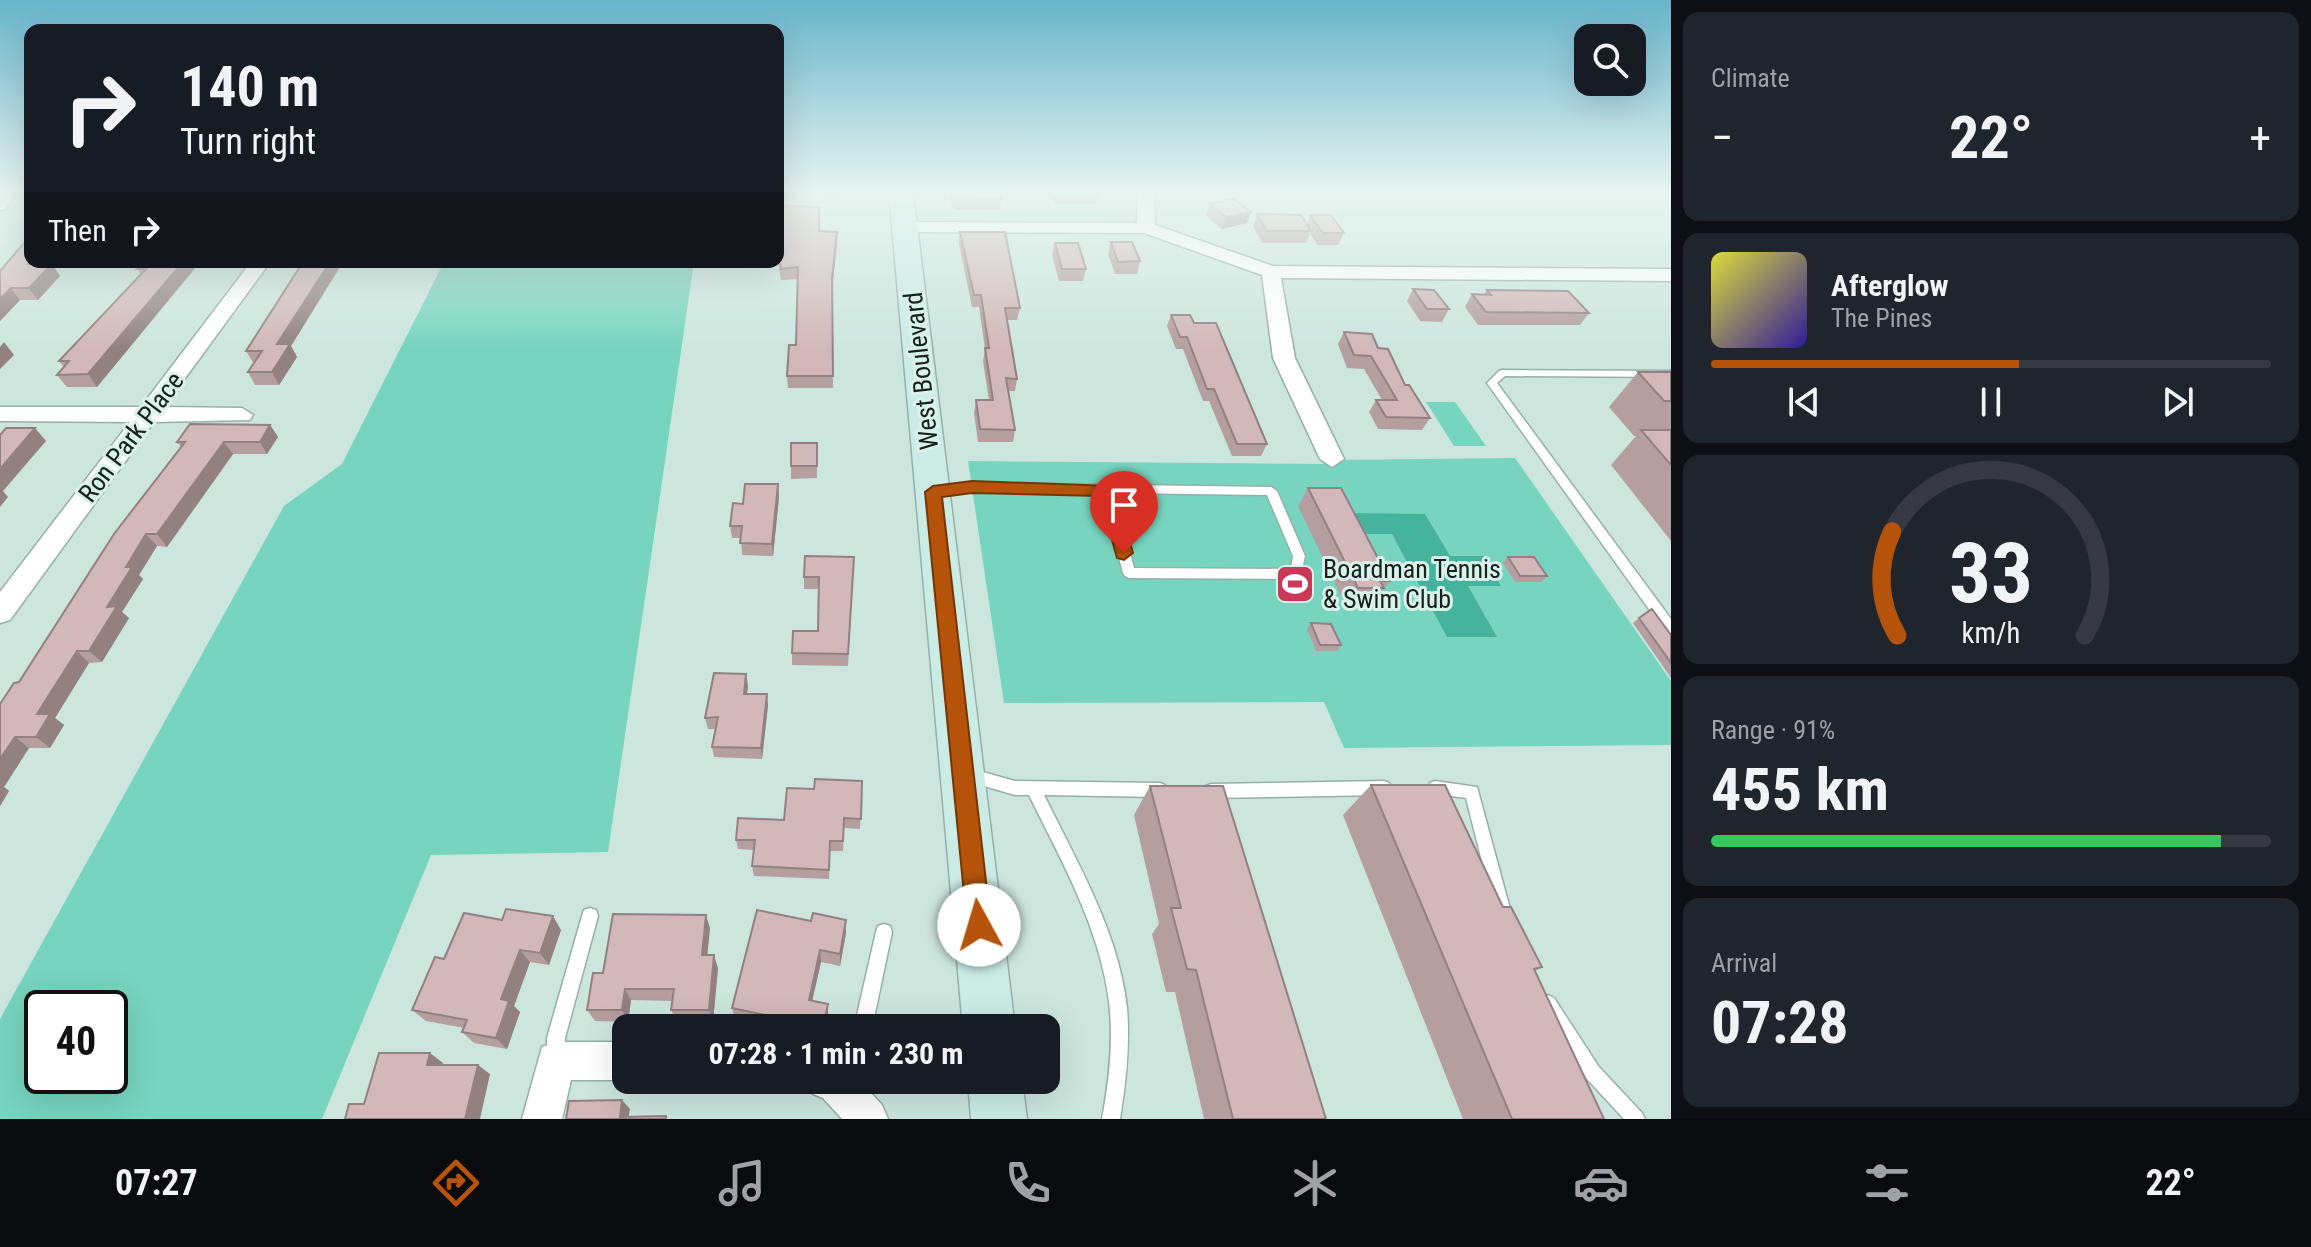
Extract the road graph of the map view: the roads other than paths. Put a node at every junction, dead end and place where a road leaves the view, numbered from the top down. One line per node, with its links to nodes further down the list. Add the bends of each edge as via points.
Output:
1 (907, 244): 12 (street, West Boulevard)
2 (1192, 244): 4 (street)
3 (257, 268): 8 (street, Ron Park Place)
4 (1271, 272): 5 (street); 10 (street, via 1284,358)
5 (1671, 275)
6 (1671, 374): 14 (lane, via 1502,373 1492,383)
7 (0, 414): 8 (street)
8 (147, 415): 9 (street); 13 (street, Ron Park Place)
9 (242, 415)
10 (1332, 459)
11 (1107, 491): 11 (lane, via 1129,573 1296,574 1299,556 1271,491); 12 (lane, via 972,487)
12 (933, 492): 15 (street, West Boulevard)
13 (0, 612)
14 (1671, 629)
15 (963, 774): 16 (lane); 22 (street, West Boulevard)
16 (1033, 788): 18 (lane, via 1472,792); 28 (lane, via 1086,895 1116,993 1117,1084)
17 (590, 916): 23 (lane, via 556,1038)
18 (1509, 925)
19 (884, 932): 21 (lane)
20 (1542, 991): 29 (lane, via 1593,1073)
21 (866, 1014)
22 (988, 1014)
23 (556, 1061): 24 (street); 26 (street)
24 (612, 1061)
25 (996, 1094): 27 (street)
26 (542, 1119)
27 (999, 1119)
28 (1111, 1119)
29 (1636, 1119)

